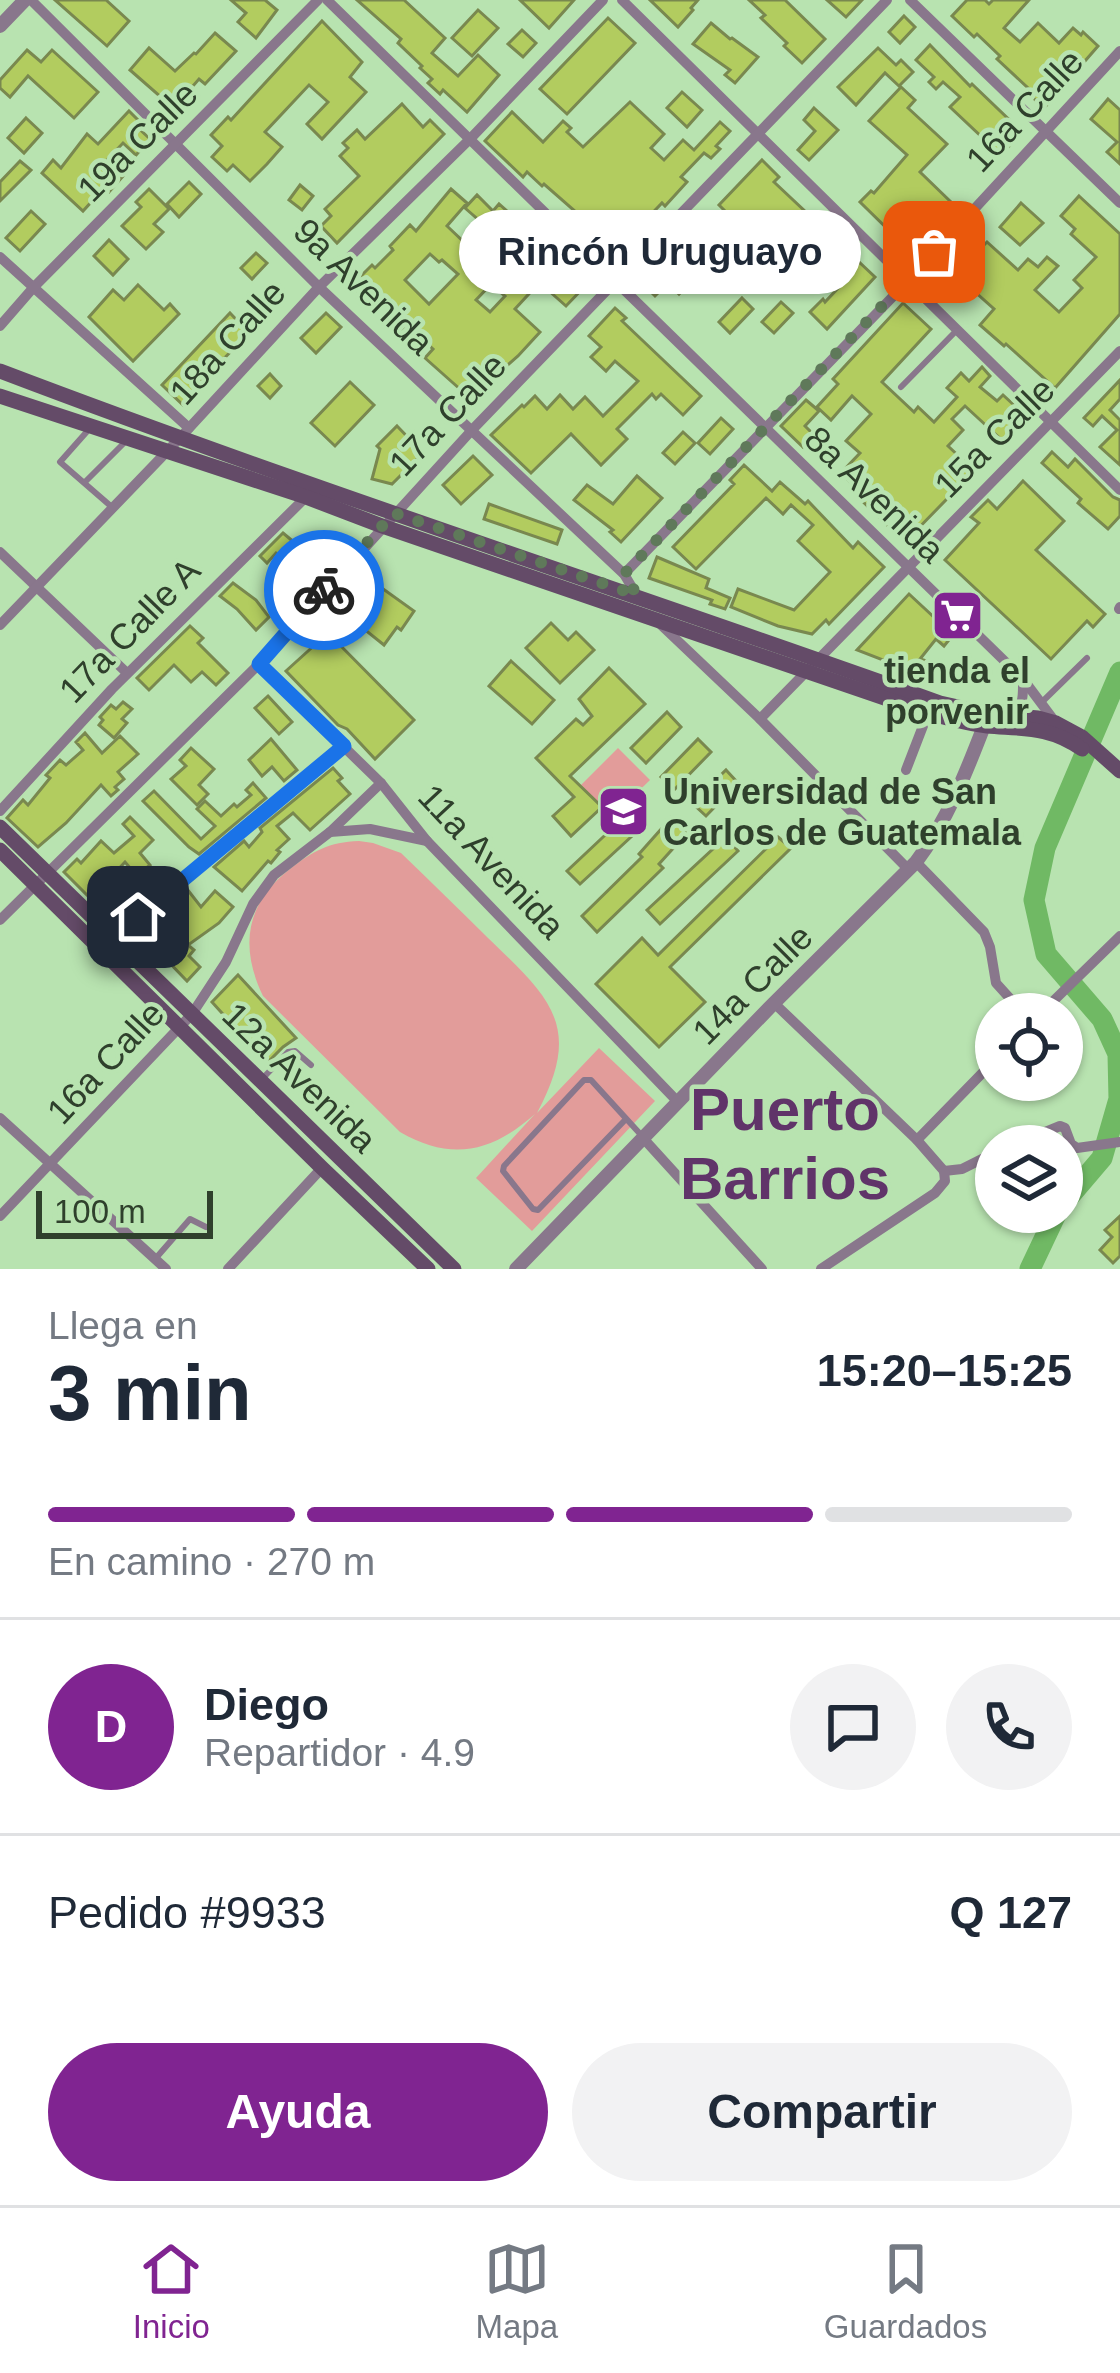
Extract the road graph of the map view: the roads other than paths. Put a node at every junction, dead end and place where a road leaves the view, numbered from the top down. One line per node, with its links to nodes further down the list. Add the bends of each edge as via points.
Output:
1 (28, 0): 7 (street); 12 (street, 9a Avenida)
2 (322, 0): 11 (street, 8a Avenida); 12 (street, 19a Calle)
3 (603, 0): 11 (street, 18a Calle)
4 (622, 0): 10 (street)
5 (887, 0): 10 (street, 17a Calle)
6 (910, 0): 9 (street)
7 (0, 26)
8 (1120, 51): 9 (street, 16a Calle)
9 (1045, 129): 13 (street); 16 (street, 16a Calle)
10 (758, 134): 15 (street, 17a Calle); 16 (street)
11 (471, 138): 15 (street, 8a Avenida); 17 (street, 18a Calle)
12 (176, 145): 17 (street, 9a Avenida); 18 (street, 19a Calle)
13 (1120, 203)
14 (0, 257): 18 (street)
15 (613, 281): 27 (street, 8a Avenida); 28 (street, 17a Calle)
16 (907, 282): 20 (street); 27 (street, 16a Calle)
17 (319, 286): 28 (street, 9a Avenida); 30 (street, 18a Calle)
18 (33, 288): 19 (street, 19a Calle); 30 (street)
19 (0, 326)
20 (957, 330): 23 (lane); 25 (street)
21 (1120, 351): 25 (street, 15a Calle)
22 (0, 371): 30 (main road)
23 (901, 387)
24 (0, 396): 26 (main road)
25 (1051, 424): 32 (street); 37 (street, 15a Calle)
26 (92, 426): 29 (main road); 31 (lane, via 60,462)
27 (765, 429): 37 (street, 8a Avenida); 38 (street, 16a Calle)
28 (472, 430): 35 (street, 17a Calle); 38 (street, 9a Avenida)
29 (129, 438): 30 (main road); 31 (lane)
30 (178, 439): 33 (main road); 34 (street, 18a Calle); 35 (main road)
31 (85, 482): 34 (lane)
32 (1120, 490)
33 (306, 497): 35 (main road); 46 (street, 17a Calle A)
34 (113, 508): 39 (street, 18a Calle)
35 (388, 519): 40 (main road); 41 (main road); 44 (street, 17a Calle)
36 (0, 552): 39 (street)
37 (908, 567): 45 (street, 15a Calle); 47 (street, 8a Avenida)
38 (624, 574): 40 (street, 9a Avenida)
39 (37, 588): 42 (street, 18a Calle); 46 (street)
40 (637, 595): 41 (street, 9a Avenida); 45 (main road)
41 (654, 618): 45 (main road); 51 (street, 9a Avenida)
42 (0, 625)
43 (1087, 658): 48 (lane)
44 (259, 664): 55 (street, 11a Avenida); 66 (street, 17a Calle)
45 (812, 665): 49 (main road); 51 (street, 15a Calle); 52 (main road)
46 (127, 674): 60 (street, 17a Calle A)
47 (1023, 679): 48 (street, 8a Avenida); 50 (street, via 1023,700)
48 (1042, 702): 53 (street, 8a Avenida)
49 (928, 713): 52 (main road); 57 (street)
50 (1010, 714): 52 (main road); 53 (main road)
51 (760, 719): 65 (street, 9a Avenida)
52 (984, 719): 54 (main road); 65 (street, 14a Calle, via 959,789)
53 (1056, 724): 54 (main road)
54 (1079, 741): 56 (main road)
55 (344, 746): 58 (street, 11a Avenida); 70 (street)
56 (1113, 769): 59 (main road)
57 (905, 770)
58 (381, 783): 62 (street, 16a Calle); 63 (street, 11a Avenida)
59 (1120, 783)
60 (0, 811)
61 (0, 827): 66 (main road, 12a Avenida)
62 (330, 832): 63 (street, via 370,829); 74 (street, 16a Calle, via 274,875)
63 (428, 841): 78 (street, 11a Avenida)
64 (0, 850): 66 (main road, 12a Avenida)
65 (912, 866): 71 (street, 9a Avenida, via 984,932); 73 (street, 14a Calle)
66 (41, 878): 67 (street, 17a Calle); 70 (main road, 12a Avenida); 74 (main road, 12a Avenida)
67 (0, 920)
68 (147, 921): 70 (lane)
69 (1120, 936): 72 (street)
70 (116, 940): 74 (main road, 12a Avenida)
71 (1006, 993)
72 (1061, 993)
73 (774, 1003): 78 (street, 14a Calle); 82 (street)
74 (186, 1020): 77 (main road, 12a Avenida); 86 (street, 16a Calle); 87 (main road, 12a Avenida)
75 (310, 1065): 77 (lane, via 288,1052)
76 (975, 1081): 82 (street)
77 (261, 1082): 95 (main road, 12a Avenida)
78 (678, 1102): 81 (street, 14a Calle)
79 (0, 1118): 86 (street)
80 (626, 1119): 80 (lane, via 538,1210 502,1172 584,1080); 81 (lane)
81 (644, 1138): 96 (street, 14a Calle); 97 (street)
82 (917, 1140): 88 (street)
83 (1118, 1142): 84 (street)
84 (1083, 1147)
85 (975, 1162): 88 (street)
86 (51, 1164): 89 (street, 16a Calle); 91 (street)
87 (322, 1168): 93 (street); 94 (main road, 12a Avenida)
88 (944, 1171): 98 (street, via 939,1189)
89 (0, 1216)
90 (206, 1228): 91 (lane, via 190,1219)
91 (156, 1258): 92 (street)
92 (166, 1269)
93 (228, 1269)
94 (428, 1269)
95 (454, 1269)
96 (516, 1269)
97 (762, 1269)
98 (821, 1269)

